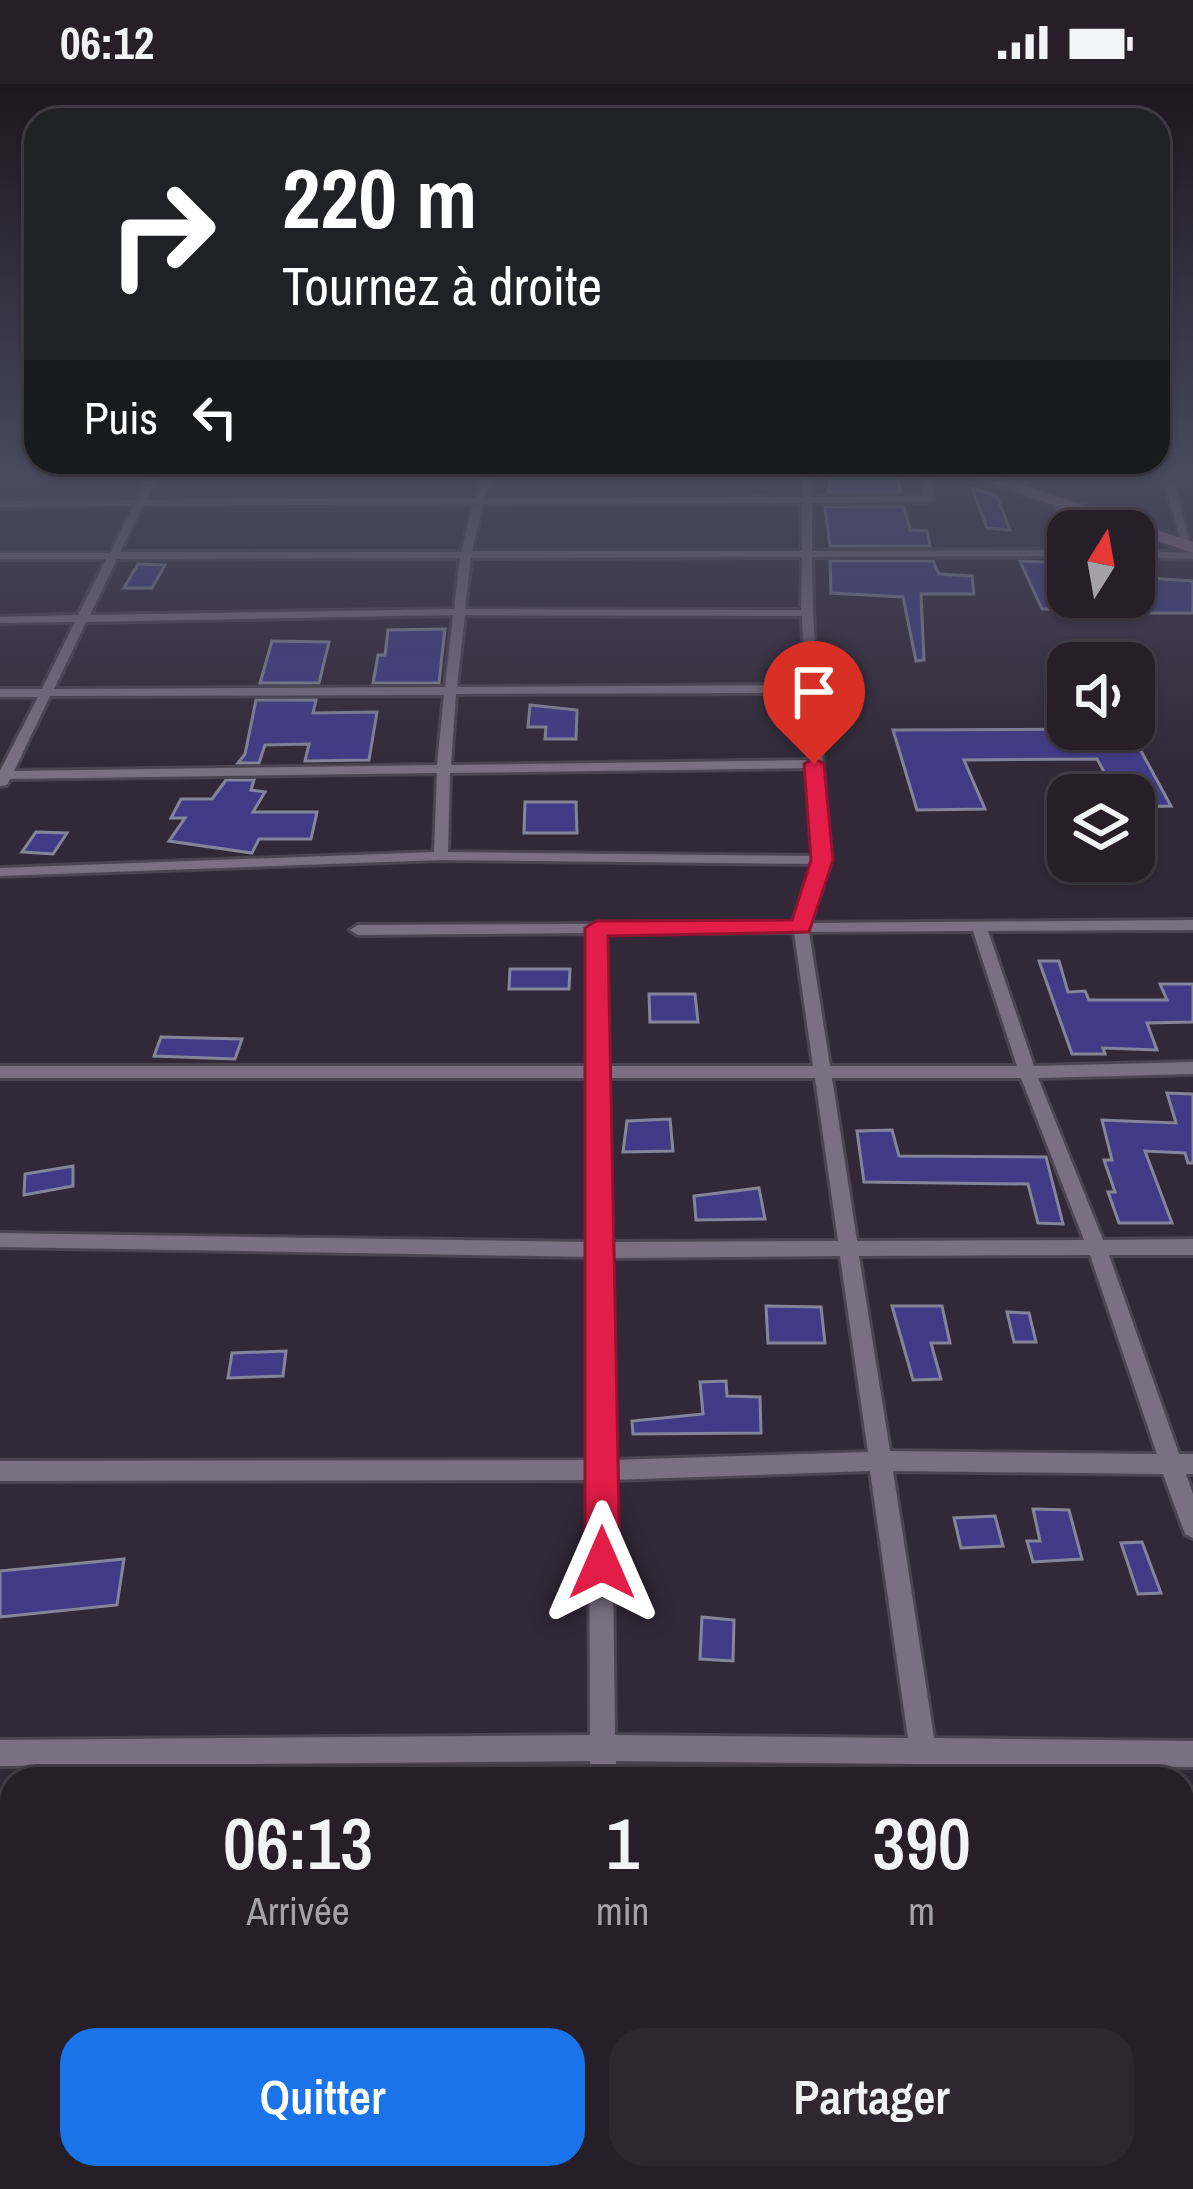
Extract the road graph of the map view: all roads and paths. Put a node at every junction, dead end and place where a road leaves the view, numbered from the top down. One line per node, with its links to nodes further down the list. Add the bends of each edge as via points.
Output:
1 (104, 571): 6 (street)
2 (462, 571): 4 (street)
3 (808, 571): 5 (street)
4 (459, 612): 5 (street); 6 (street); 9 (street)
5 (807, 613): 8 (street)
6 (81, 618): 7 (street); 10 (street)
7 (0, 620)
8 (812, 689): 9 (street); 12 (street)
9 (450, 690): 10 (street); 13 (street)
10 (48, 692): 11 (street); 14 (street)
11 (0, 693)
12 (814, 764): 13 (street); 16 (street)
13 (440, 767): 14 (street); 15 (street)
14 (2, 779)
15 (441, 856): 16 (street); 17 (street)
16 (822, 860): 20 (street)
17 (0, 872)
18 (979, 926): 19 (street); 20 (street); 27 (street)
19 (1193, 926)
20 (801, 927): 21 (street); 24 (street)
21 (596, 928): 22 (street); 25 (street)
22 (358, 929)
23 (1193, 1068): 27 (street)
24 (821, 1070): 25 (street); 27 (street); 31 (street)
25 (601, 1071): 26 (street); 32 (street)
26 (0, 1072)
27 (1027, 1072): 29 (street)
28 (0, 1240): 32 (street)
29 (1096, 1247): 30 (street); 31 (street); 34 (street)
30 (1193, 1247)
31 (849, 1249): 32 (street); 33 (street)
32 (600, 1250): 36 (street)
33 (878, 1461): 34 (street); 36 (street); 39 (street)
34 (1182, 1464): 37 (street)
35 (0, 1471): 36 (street)
36 (602, 1471): 38 (street)
37 (1193, 1527)
38 (604, 1748): 39 (street); 42 (street); 43 (street)
39 (923, 1749): 41 (street); 44 (street)
40 (0, 1753): 42 (street)
41 (1193, 1754)
42 (233, 1765)
43 (603, 1767)
44 (925, 1767)

